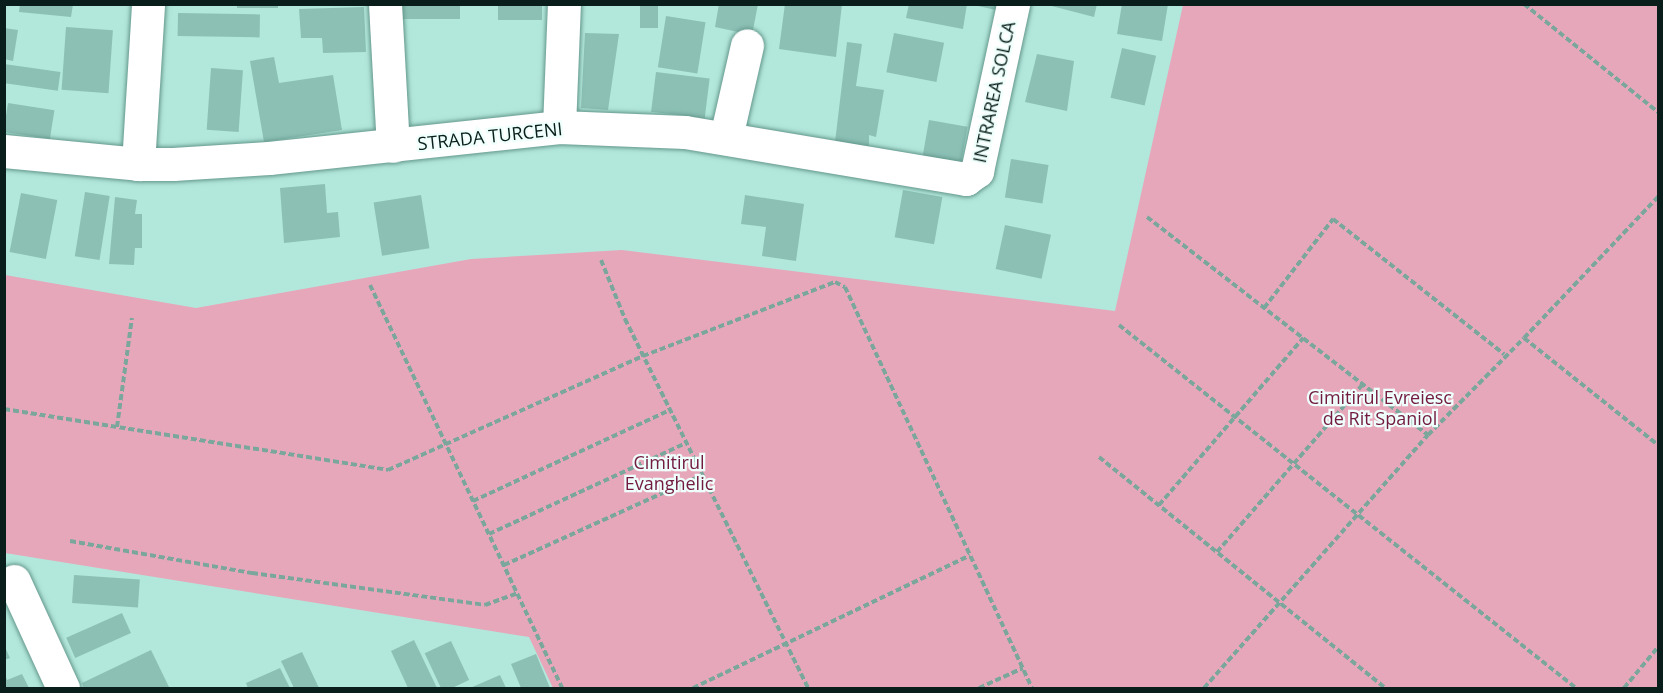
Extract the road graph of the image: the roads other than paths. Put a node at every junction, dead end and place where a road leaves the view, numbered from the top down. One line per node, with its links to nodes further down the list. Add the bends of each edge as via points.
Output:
1 (148, 4): 10 (street)
2 (385, 4): 8 (street)
3 (564, 4): 6 (street)
4 (1013, 4): 11 (street, INTRAREA SOLCA)
5 (747, 45): 7 (street)
6 (559, 127): 7 (street, STRADA TURCENI); 8 (street, STRADA TURCENI)
7 (726, 137): 11 (street, STRADA TURCENI)
8 (393, 146): 10 (street, STRADA TURCENI, via 269,158)
9 (4, 151): 10 (street, STRADA TURCENI)
10 (138, 164)
11 (973, 178)
12 (14, 581): 13 (street)
13 (63, 688)

